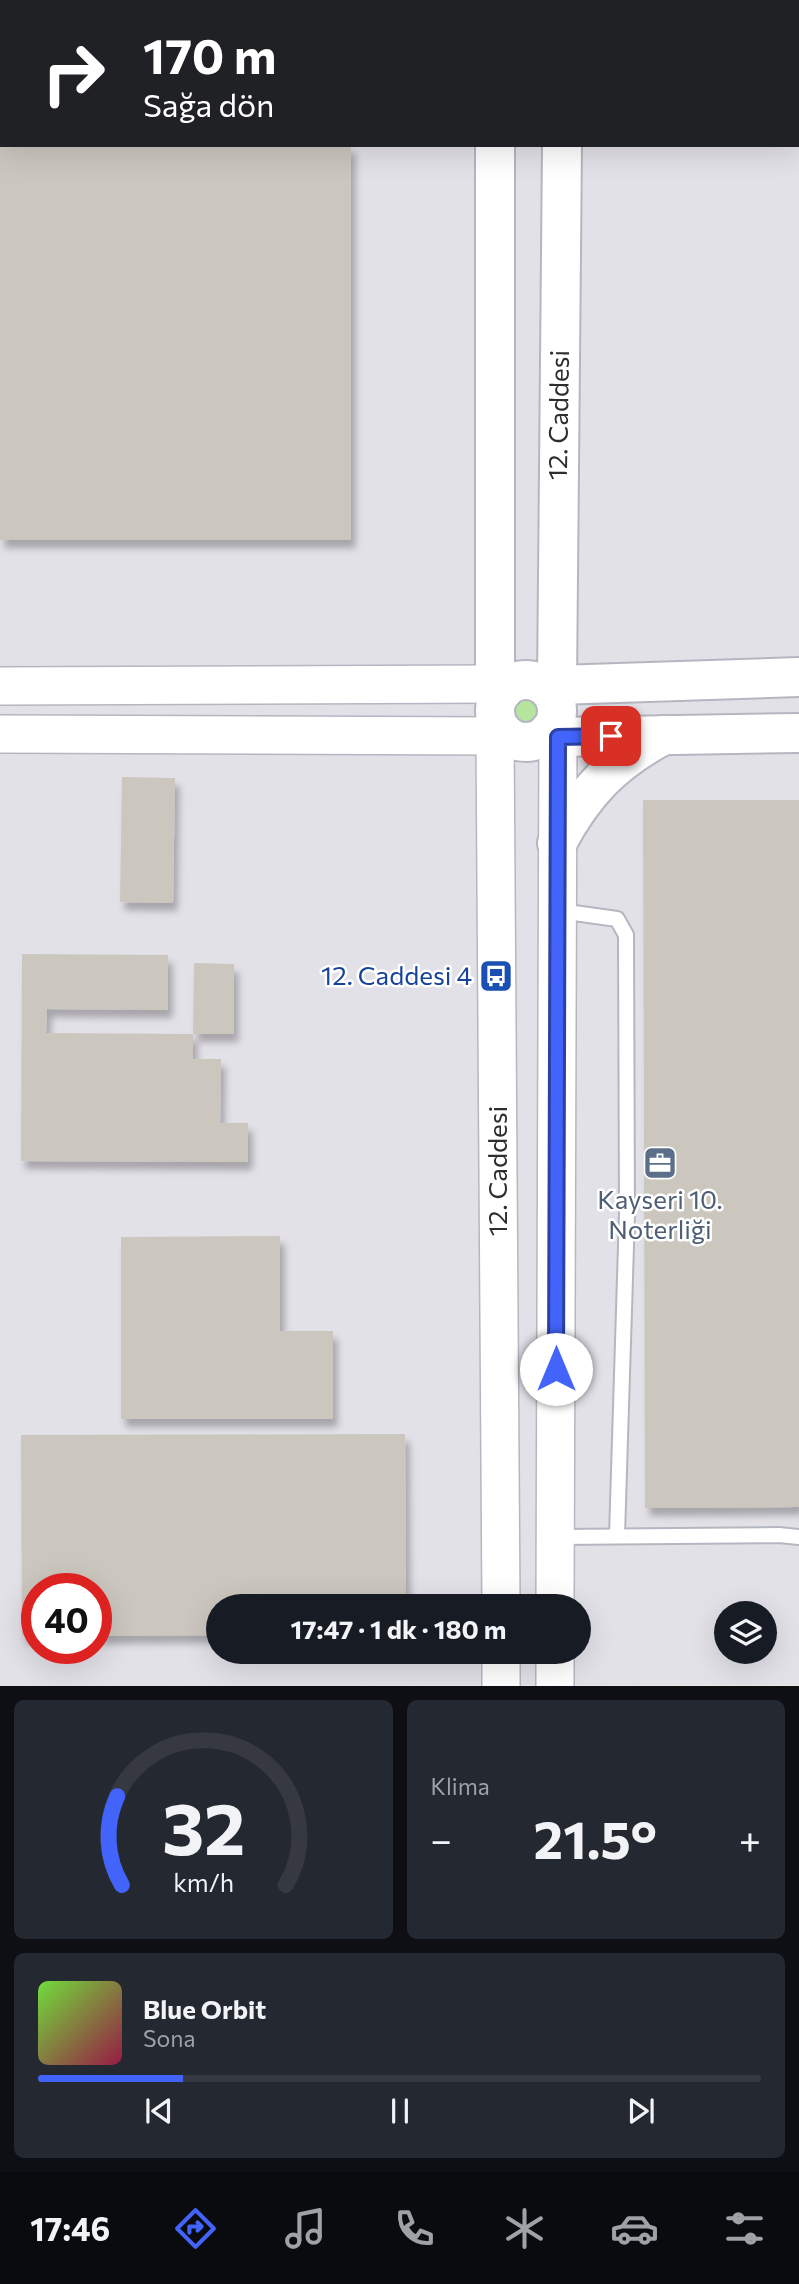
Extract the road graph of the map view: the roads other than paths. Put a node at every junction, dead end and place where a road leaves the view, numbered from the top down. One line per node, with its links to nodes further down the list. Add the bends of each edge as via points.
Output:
1 (495, 147): 5 (main road)
2 (562, 147): 6 (main road, 12. Caddesi)
3 (799, 677): 6 (main road)
4 (0, 686): 5 (street)
5 (499, 688): 6 (main road, via 521,680); 8 (main road, via 495,710)
6 (553, 688): 10 (main road)
7 (0, 733): 8 (street)
8 (499, 733): 10 (main road, via 520,741); 17 (street, 12. Caddesi)
9 (799, 733): 11 (main road)
10 (554, 734): 11 (main road); 12 (street)
11 (664, 735): 12 (main road, via 603,777)
12 (557, 843): 13 (street)
13 (557, 911): 14 (lane, via 617,919 626,935 627,1213); 15 (street)
14 (617, 1536): 15 (lane); 16 (lane)
15 (555, 1537): 18 (street)
16 (799, 1537)
17 (500, 1594)
18 (555, 1594)
19 (501, 1664): 21 (street)
20 (555, 1664): 22 (street)
21 (501, 1685)
22 (555, 1685)

